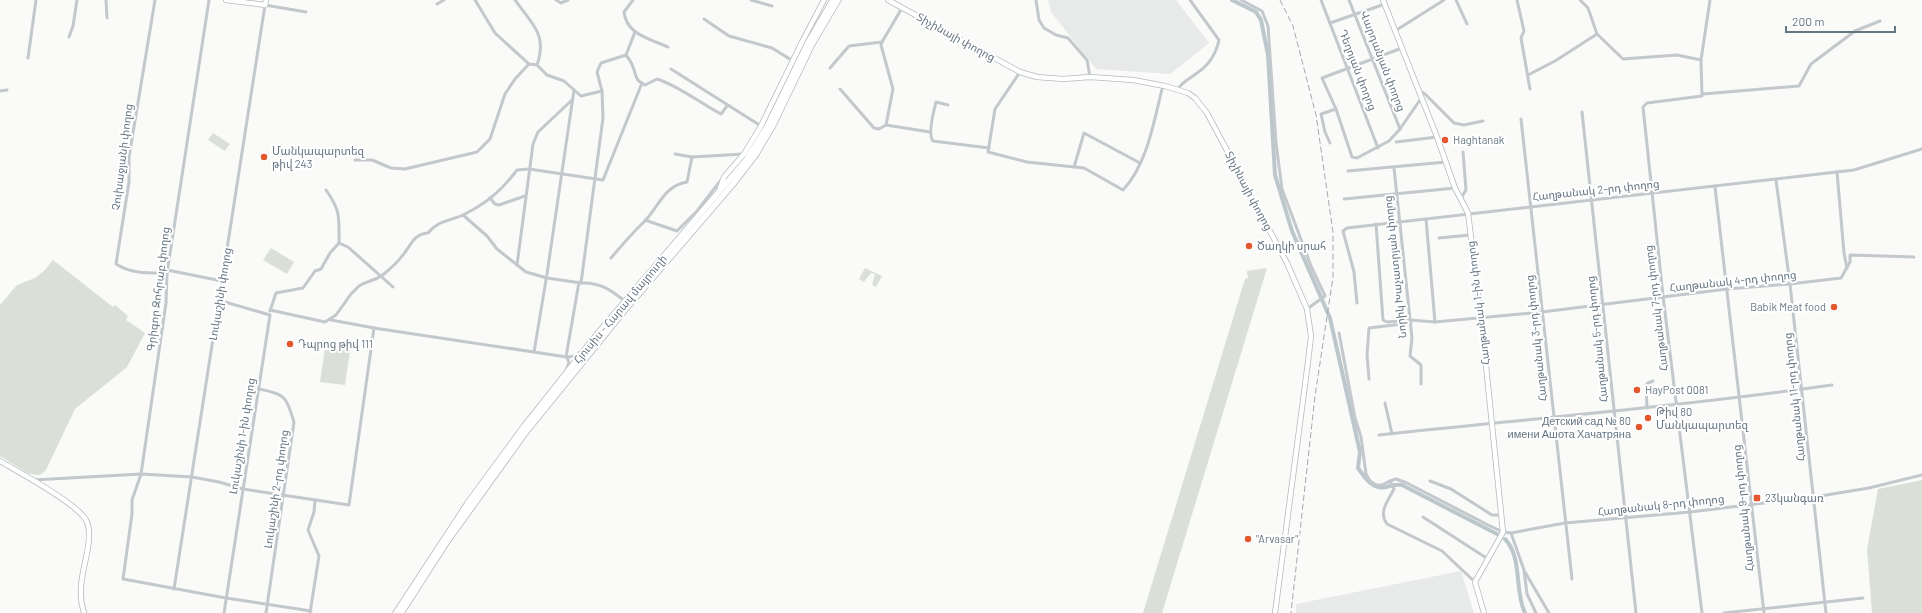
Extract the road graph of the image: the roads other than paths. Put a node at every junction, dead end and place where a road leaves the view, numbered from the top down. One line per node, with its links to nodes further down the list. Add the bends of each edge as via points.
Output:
1 (36, 0): 49 (street)
2 (77, 0): 44 (street)
3 (106, 0): 35 (street)
4 (155, 0): 132 (street, Չուխաջյանի փողոց, via 129,157 129,182 116,264 140,273)
5 (209, 0): 132 (street, Գրիգոր Զոհրաբ փողոց)
6 (226, 0): 29 (street)
7 (444, 0): 30 (street)
8 (475, 0): 53 (street, via 495,33)
9 (515, 0): 54 (street, via 539,32 541,47)
10 (556, 0): 11 (street, via 561,3)
11 (568, 0)
12 (633, 0): 42 (street, via 624,12 629,27)
13 (751, 0): 31 (street)
14 (824, 0): 52 (street)
15 (833, 0): 40 (highway, Հյուսիս - Հարավ մայրուղի)
16 (838, 0): 40 (highway, Հյուսիս - Հարավ մայրուղի)
17 (888, 0): 32 (street, Տիչինայի փողոց)
18 (1036, 0): 60 (street, via 1044,28 1068,38 1087,60)
19 (1190, 0): 64 (street, via 1219,40 1216,54 1199,73 1182,82)
20 (1241, 0): 145 (street, via 1262,11 1268,26 1276,143 1282,189 1325,296)
21 (1321, 0): 38 (street, Դեղոյան փողոց)
22 (1349, 0): 34 (street, Վարդանյան փողոց)
23 (1444, 0): 41 (street)
24 (1456, 0): 39 (street)
25 (1518, 0): 59 (street, via 1524,31 1521,38)
26 (1580, 0): 43 (street, via 1588,8)
27 (1710, 0): 51 (street)
28 (1384, 2): 34 (street); 41 (street, Հաղթանակ 1-ին փողոց)
29 (265, 3): 33 (street); 135 (street, Լուկաշինի փողոց)
30 (437, 4)
31 (772, 6)
32 (902, 8): 45 (street); 58 (street, Տիչինայի փողոց)
33 (306, 12)
34 (1355, 14): 38 (street); 50 (street, Վարդանյան փողոց)
35 (107, 18)
36 (704, 19): 52 (street, via 729,36 772,48)
37 (1880, 21): 71 (street, via 1856,31 1811,64 1799,86)
38 (1330, 23): 55 (street, Դեղոյան փողոց)
39 (1467, 24)
40 (820, 26): 96 (highway, Հյուսիս - Հարավ մայրուղի, via 768,124); 208 (highway, Հյուսիս - Հարավ մայրուղի, via 773,125 745,169 534,420 459,524)
41 (1395, 31): 47 (street, Հաղթանակ 1-ին փողոց)
42 (635, 32): 46 (street); 48 (street)
43 (1597, 34): 51 (street, via 1623,59 1677,55); 59 (street)
44 (69, 37)
45 (882, 42): 56 (street, via 849,46); 80 (street, via 893,89)
46 (668, 47)
47 (1402, 48): 50 (street); 70 (street, Հաղթանակ 1-ին փողոց)
48 (626, 55): 61 (street, via 634,66 634,75); 69 (street, via 601,63 597,72)
49 (28, 58)
50 (1372, 59): 55 (street); 82 (street, Վարդանյան փողոց)
51 (1701, 60): 71 (street)
52 (792, 61): 81 (street)
53 (529, 64): 54 (street); 94 (street, via 506,94 490,139 478,152 405,169 392,168 372,160)
54 (536, 64): 67 (street, via 547,75 564,81)
55 (1347, 67): 76 (street, via 1322,78); 88 (street, Դեղոյան փողոց)
56 (830, 68)
57 (671, 69): 75 (street, via 726,102)
58 (1020, 72): 60 (street, Տիչինայի փողոց, via 1037,77 1063,79); 87 (street, via 995,109)
59 (1528, 75): 65 (street)
60 (1090, 77): 62 (street, Տիչինայի փողոց)
61 (642, 83): 75 (street, via 645,85 657,79 666,82 721,114); 105 (street, via 603,180)
62 (1163, 85): 64 (street, Տիչինայի փողոց); 97 (street, via 1153,126)
63 (840, 89): 80 (street, via 874,128 879,129)
64 (1178, 89): 145 (street, Տիչինայի փողոց, via 1195,98 1207,112 1288,262)
65 (1530, 89)
66 (7, 90): 68 (street)
67 (574, 90): 69 (street, via 581,96); 73 (street)
68 (0, 91)
69 (602, 91): 105 (street, via 603,118)
70 (1419, 91): 72 (street, Հաղթանակ 1-ին փողոց); 79 (street, via 1454,123 1464,125)
71 (1703, 94): 111 (street, Հաղթանակ 7-րդ փողոց, via 1701,98 1644,104)
72 (1422, 97): 82 (street); 84 (street, Հաղթանակ 1-ին փողոց)
73 (572, 100): 100 (street, via 538,132 533,144); 103 (street)
74 (948, 105): 83 (street, via 936,102)
75 (727, 106): 81 (street)
76 (1336, 109): 86 (street, via 1321,114); 88 (street, via 1352,157 1357,158)
77 (1582, 112): 116 (street, Հաղթանակ 5-րդ փողոց)
78 (1521, 119): 118 (street, Հաղթանակ 3-րդ փողոց)
79 (1483, 121)
80 (886, 125): 83 (street)
81 (761, 126): 92 (street)
82 (1400, 129): 88 (street)
83 (930, 132): 87 (street, via 930,138 939,142)
84 (1437, 137): 85 (street); 95 (street, Հաղթանակ 1-ին փողոց)
85 (1396, 142)
86 (1330, 143)
87 (989, 148): 98 (street, via 988,152 1027,162)
88 (1378, 148)
89 (1922, 149): 102 (street, Հաղթանակ 2-րդ փողոց, via 1854,170)
90 (1463, 152): 114 (street, via 1466,190)
91 (675, 154): 93 (street)
92 (744, 154): 93 (street); 104 (street)
93 (692, 157): 122 (street, via 687,182 667,191)
94 (355, 160)
95 (1446, 162): 99 (street); 108 (street, Հաղթանակ 1-ին փողոց)
96 (744, 163): 104 (street, via 732,174); 117 (highway, Հյուսիս - Հարավ մայրուղի)
97 (1140, 163): 98 (street, via 1123,190 1084,168); 98 (street, via 1084,133)
98 (1074, 167)
99 (1394, 168): 101 (street); 110 (street, Նորիկ Խաչատրյան փողոց)
100 (529, 169): 103 (street); 112 (street); 113 (street, via 517,170 502,189)
101 (1348, 171)
102 (1837, 172): 106 (street, Հաղթանակ 2-րդ փողոց); 131 (street)
103 (562, 174): 105 (street); 134 (street)
104 (724, 177): 117 (street, via 722,186); 122 (street, via 677,231)
105 (595, 180): 136 (street)
106 (1776, 180): 107 (street, Հաղթանակ 2-րդ փողոց); 137 (street, Հաղթանակ 11-րդ փողոց)
107 (1715, 186): 111 (street, Հաղթանակ 2-րդ փողոց); 139 (street, Հաղթանակ 9-րդ փողոց)
108 (1455, 188): 110 (street); 114 (street, Հաղթանակ 1-ին փողոց)
109 (326, 190): 127 (street, via 339,212)
110 (1397, 193): 115 (street); 123 (street, Նորիկ Խաչատրյան փողոց)
111 (1652, 194): 116 (street, Հաղթանակ 2-րդ փողոց); 140 (street, Հաղթանակ 7-րդ փողոց)
112 (525, 196): 113 (street, via 499,206); 130 (street)
113 (490, 198): 120 (street)
114 (1461, 198): 119 (street, Հաղթանակ 1-ին փողոց)
115 (1344, 199)
116 (1592, 201): 118 (street, Հաղթանակ 2-րդ փողոց); 144 (street, Հաղթանակ 5-րդ փողոց)
117 (710, 204): 142 (highway, Հյուսիս - Հարավ մայրուղի)
118 (1531, 206): 119 (street, Հաղթանակ 2-րդ փողոց); 147 (street, Հաղթանակ 3-րդ փողոց)
119 (1468, 213): 121 (street, Հաղթանակ 2-րդ փողոց); 125 (street, Հաղթանակ 1-ին փողոց)
120 (463, 215): 130 (street); 133 (street, via 439,223 428,233 416,237)
121 (1426, 219): 123 (street, Հաղթանակ 2-րդ փողոց); 152 (street)
122 (645, 220): 129 (street)
123 (1401, 220): 124 (street, Հաղթանակ 2-րդ փողոց); 151 (street, Նորիկ Խաչատրյան փողոց)
124 (1376, 224): 143 (street, Հաղթանակ 2-րդ փողոց, via 1347,228 1343,231 1354,272); 151 (street, via 1383,320)
125 (1470, 235): 126 (street); 149 (street, Հաղթանակ 1-ին փողոց)
126 (1439, 238)
127 (339, 243): 133 (street, via 348,247); 146 (street, via 304,288 276,293)
128 (1914, 257): 131 (street, via 1850,255)
129 (611, 258)
130 (517, 265): 134 (street, via 526,272)
131 (1847, 268): 137 (street, Հաղթանակ 4-րդ փողոց, via 1841,278)
132 (167, 271): 135 (street, Չուխաջյանի փողոց); 175 (street, Գրիգոր Զոհրաբ փողոց, via 166,303)
133 (382, 276): 138 (street); 150 (street, via 359,286)
134 (547, 278): 136 (street); 156 (street)
135 (222, 281): 141 (street, Լուկաշինի փողոց)
136 (580, 282): 142 (street, via 594,282); 157 (street)
137 (1790, 284): 139 (street, Հաղթանակ 4-րդ փողոց); 164 (street, Հաղթանակ 11-րդ փողոց)
138 (393, 287)
139 (1727, 289): 140 (street, Հաղթանակ 4-րդ փողոց); 165 (street, Հաղթանակ 9-րդ փողոց)
140 (1663, 296): 144 (street, Հաղթանակ 4-րդ փողոց); 167 (street, Հաղթանակ 7-րդ փողոց)
141 (218, 300): 148 (street); 177 (street, Լուկաշինի փողոց)
142 (626, 302): 155 (highway, Հյուսիս - Հարավ մայրուղի)
143 (1358, 303)
144 (1602, 304): 147 (street, Հաղթանակ 4-րդ փողոց); 169 (street, Հաղթանակ 5-րդ փողոց)
145 (1307, 309): 209 (street, Տիչինայի փողոց, via 1311,336)
146 (270, 310): 148 (street, Լուկաշինի 1-ին փողոց); 150 (street, via 321,322)
147 (1542, 312): 149 (street, Հաղթանակ 4-րդ փողոց); 170 (street, Հաղթանակ 3-րդ փողոց)
148 (270, 315): 163 (street, Լուկաշինի 1-ին փողոց)
149 (1481, 317): 152 (street, Հաղթանակ 4-րդ փողոց); 171 (street, Հաղթանակ 1-ին փողոց)
150 (331, 320): 153 (street)
151 (1410, 322): 152 (street, Հաղթանակ 4-րդ փողոց); 159 (street, via 1369,328); 161 (street, Նորիկ Խաչատրյան փողոց, via 1410,356 1421,365)
152 (1435, 322)
153 (374, 328): 156 (street); 184 (street, via 349,505)
154 (1339, 332): 180 (street, via 1366,474 1370,481 1376,484)
155 (589, 346): 157 (street, via 576,356); 158 (highway, Հյուսիս - Հարավ մայրուղի)
156 (534, 352): 157 (street)
157 (567, 357): 158 (street, via 570,363)
158 (563, 377): 207 (highway, Հյուսիս - Հարավ մայրուղի, via 477,489)
159 (1369, 379)
160 (1653, 381): 168 (street, via 1646,386)
161 (1421, 384)
162 (1832, 385): 164 (street)
163 (259, 389): 181 (street, Լուկաշինի 1-ին փողոց); 182 (street, Լուկաշինի 2-րդ փողոց, via 278,392 288,403 294,422)
164 (1802, 389): 165 (street); 183 (street, Հաղթանակ 11-րդ փողոց)
165 (1741, 397): 167 (street); 185 (street, Հաղթանակ 9-րդ փողոց)
166 (1385, 403): 172 (street)
167 (1677, 405): 168 (street); 186 (street, Հաղթանակ 7-րդ փողոց)
168 (1647, 408): 169 (street)
169 (1614, 411): 170 (street); 189 (street, Հաղթանակ 5-րդ փողոց)
170 (1553, 417): 171 (street); 190 (street, Հաղթանակ 3-րդ փողոց)
171 (1491, 423): 172 (street); 187 (street, Հաղթանակ 1-ին փողոց)
172 (1392, 434): 173 (street)
173 (1379, 435)
174 (0, 461): 178 (street)
175 (141, 474): 177 (street); 178 (street); 197 (street, Գրիգոր Զոհրաբ փողոց, via 132,500 123,579)
176 (1922, 475): 183 (street, Հաղթանակ 8-րդ փողոց)
177 (192, 478): 181 (street); 197 (street, Լուկաշինի փողոց)
178 (31, 480): 204 (street, via 75,508 86,521 90,536 80,597)
179 (1430, 481): 187 (street, via 1451,489 1492,515)
180 (1391, 484): 191 (street, via 1396,479 1407,483); 196 (street, via 1394,489 1382,514 1387,524 1442,551)
181 (243, 489): 182 (street); 198 (street, Լուկաշինի 1-ին փողոց)
182 (285, 494): 184 (street); 201 (street, Լուկաշինի 2-րդ փողոց)
183 (1814, 497): 185 (street, Հաղթանակ 8-րդ փողոց); 200 (street, Հաղթանակ 11-րդ փողոց)
184 (315, 501): 203 (street, via 308,530 319,556)
185 (1751, 504): 186 (street, Հաղթանակ 8-րդ փողոց); 202 (street, Հաղթանակ 9-րդ փողոց)
186 (1690, 512): 189 (street, Հաղթանակ 8-րդ փողոց); 214 (street, Հաղթանակ 7-րդ փողոց)
187 (1500, 515): 191 (street, Հաղթանակ 1-ին փողոց)
188 (1423, 517): 193 (street)
189 (1626, 517): 190 (street, Հաղթանակ 8-րդ փողոց); 213 (street, Հաղթանակ 5-րդ փողոց)
190 (1565, 523): 192 (street, Հաղթանակ 8-րդ փողոց); 195 (street, Հաղթանակ 3-րդ փողոց)
191 (1503, 532): 192 (street, Հաղթանակ 8-րդ փողոց); 193 (street)
192 (1511, 532): 194 (street)
193 (1488, 559): 196 (street)
194 (1524, 570): 211 (street, via 1527,594); 212 (street)
195 (1572, 579)
196 (1475, 582): 210 (street)
197 (174, 589): 198 (street)
198 (226, 598): 201 (street); 205 (street, Լուկաշինի 1-ին փողոց)
199 (1863, 598): 200 (street)
200 (1826, 603): 202 (street); 216 (street, Հաղթանակ 11-րդ փողոց)
201 (268, 604): 203 (street); 206 (street, Լուկաշինի 2-րդ փողոց)
202 (1764, 611): 215 (street)
203 (311, 612)
204 (84, 613)
205 (224, 613)
206 (266, 613)
207 (396, 613)
208 (401, 613)
209 (1274, 613)
210 (1484, 613)
211 (1536, 613)
212 (1549, 613)
213 (1636, 613)
214 (1702, 613)
215 (1724, 613)
216 (1826, 613)

